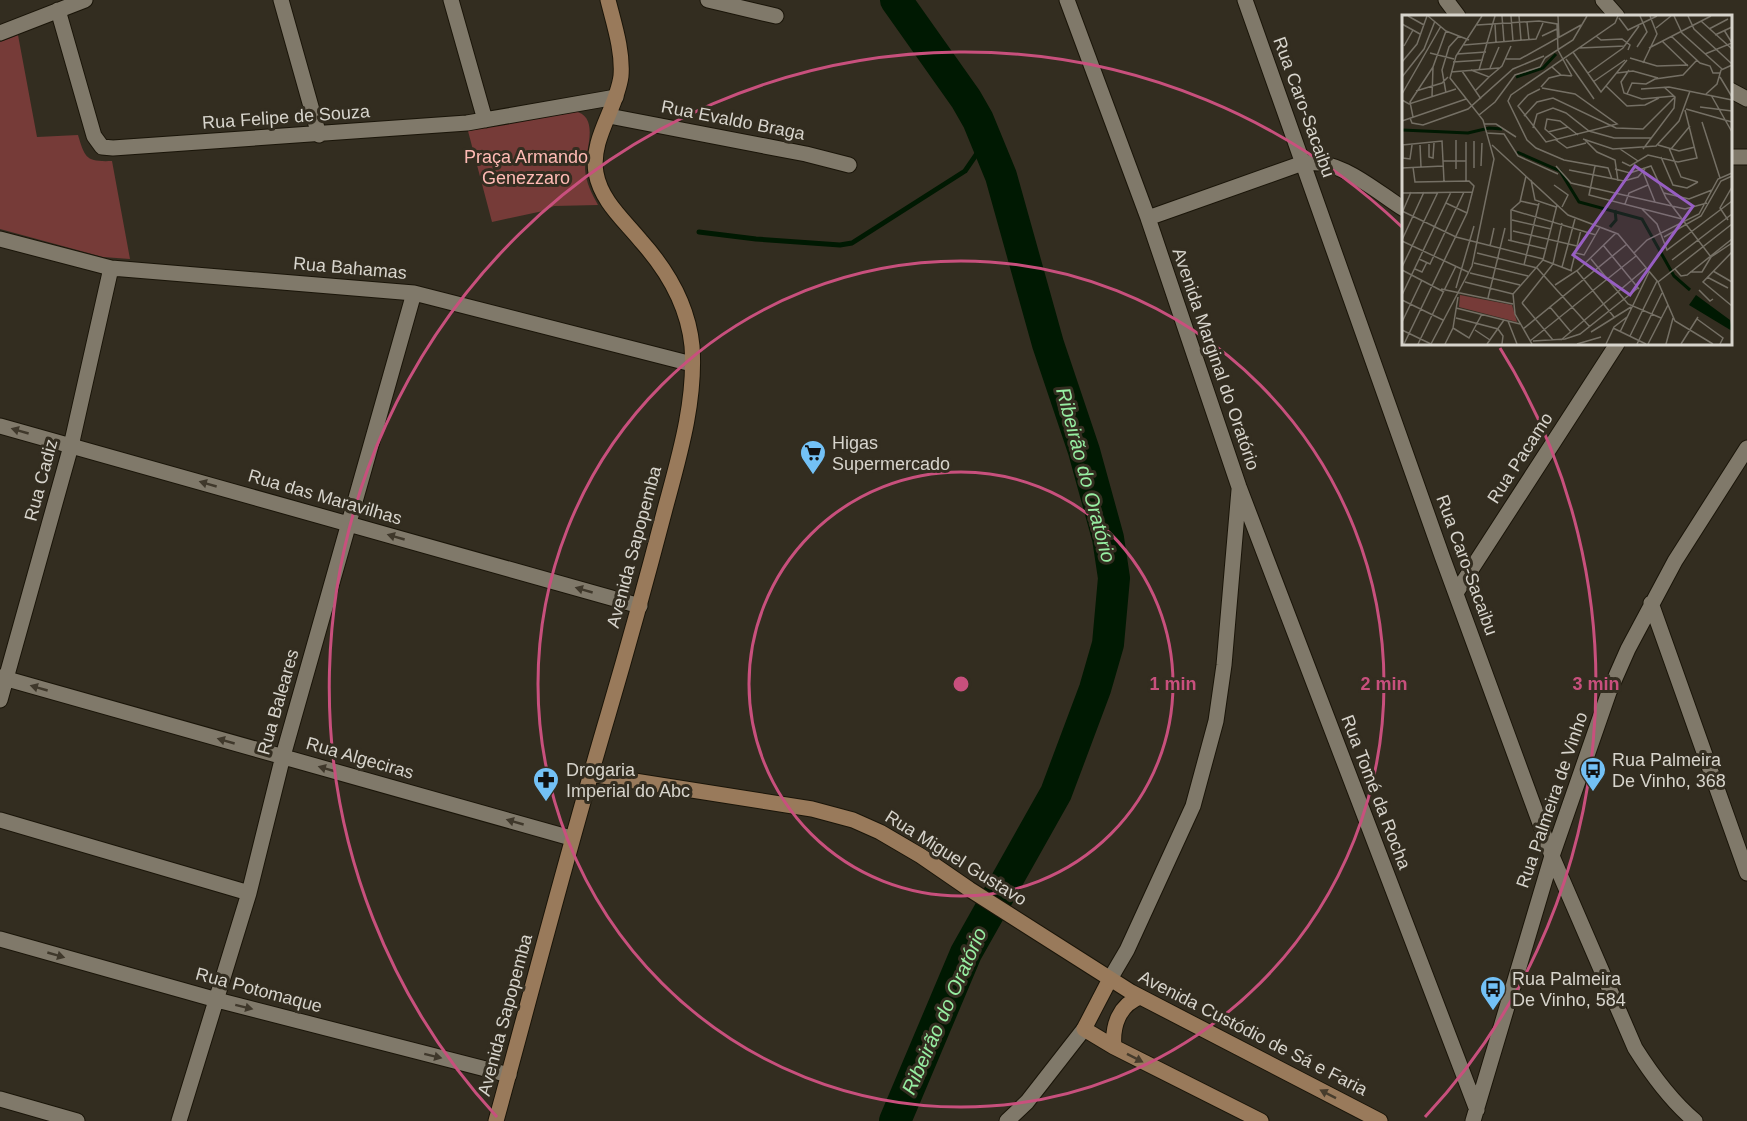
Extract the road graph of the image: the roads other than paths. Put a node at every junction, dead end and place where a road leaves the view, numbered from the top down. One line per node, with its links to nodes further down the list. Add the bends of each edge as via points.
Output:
1 (85, 0): 10 (street)
2 (281, 0): 20 (street)
3 (451, 0): 19 (street)
4 (608, 0): 16 (street, Avenida Sapopemba, via 621,63)
5 (708, 0): 13 (street)
6 (1067, 0): 24 (street, Avenida Marginal do Oratório)
7 (1245, 0): 21 (street, Rua Caro-Sacaibu)
8 (1446, 0): 11 (street)
9 (1603, 0): 12 (street)
10 (58, 10): 14 (street); 20 (street, Rua Felipe de Souza, via 94,136 102,147)
11 (1457, 15)
12 (1616, 15)
13 (776, 16)
14 (0, 33)
15 (1732, 91): 17 (street)
16 (616, 97): 18 (street, Avenida Sapopemba); 19 (street, Rua Felipe de Souza)
17 (1747, 99)
18 (609, 117): 22 (street, Rua Evaldo Braga); 29 (street, Avenida Sapopemba, via 597,148 598,180 621,219 654,256 673,285 687,318)
19 (485, 120): 20 (street, Rua Felipe de Souza)
20 (319, 135)
21 (1303, 163): 23 (street, via 1317,161 1338,168); 24 (street); 35 (street, Rua Caro-Sacaibu)
22 (849, 165)
23 (1402, 208)
24 (1148, 218): 33 (street, Avenida Marginal do Oratório)
25 (0, 239): 26 (street, Rua Bahamas)
26 (111, 268): 27 (street, Rua Bahamas); 31 (street, Rua Cadiz)
27 (414, 293): 29 (street, Rua Bahamas); 34 (street, Rua Baleares)
28 (1613, 345): 35 (street, Rua Pacamo)
29 (692, 364): 37 (street, Avenida Sapopemba, via 684,439)
30 (0, 426): 31 (street, Rua das Maravilhas, one-way to 30)
31 (71, 446): 34 (street, Rua das Maravilhas, one-way to 31); 38 (street, Rua Cadiz)
32 (1747, 448): 36 (street, Rua Palmeira de Vinho)
33 (1239, 487): 48 (street, Avenida Marginal do Oratório, via 1224,665 1216,721 1200,783 1186,824); 55 (street, Rua Tomé da Rocha)
34 (348, 524): 37 (street, Rua das Maravilhas, one-way to 34); 40 (street, Rua Baleares)
35 (1456, 593): 44 (street, Rua Caro-Sacaibu)
36 (1651, 603): 44 (street, Rua Palmeira de Vinho, via 1610,693); 45 (street)
37 (640, 606): 41 (street, Avenida Sapopemba)
38 (3, 678): 39 (street, Rua Cadiz); 40 (street, Rua Algeciras, one-way to 38)
39 (0, 700)
40 (283, 756): 43 (street, Rua Algeciras, one-way to 40); 46 (street, Rua Baleares)
41 (590, 774): 43 (street, Avenida Sapopemba); 48 (street, Rua Miguel Gustavo, via 812,809 853,820 921,856)
42 (0, 820): 46 (street)
43 (571, 838): 53 (street, Avenida Sapopemba)
44 (1552, 856): 55 (street, Rua Palmeira de Vinho); 62 (street, Rua Caro-Sacaibu, via 1635,1048 1679,1107)
45 (1747, 873)
46 (249, 893): 50 (street, Rua Baleares)
47 (0, 939): 50 (street, Rua Potomaque, one-way to 50)
48 (1110, 979): 49 (street, Avenida Custódio de Sá e Faria); 51 (street, Avenida Marginal do Oratório)
49 (1140, 997): 52 (street, via 1122,1011 1113,1035); 61 (street, Avenida Custódio de Sá e Faria, one-way to 49)
50 (217, 1000): 53 (street, Rua Potomaque, one-way to 53); 57 (street, Rua Baleares)
51 (1084, 1029): 52 (street); 59 (street, Avenida Marginal do Oratório, via 1027,1102)
52 (1114, 1047): 60 (street, one-way to 60)
53 (509, 1075): 58 (street, Avenida Sapopemba)
54 (0, 1099): 56 (street)
55 (1475, 1115)
56 (77, 1121)
57 (180, 1121)
58 (496, 1121)
59 (1007, 1121)
60 (1261, 1121)
61 (1380, 1121)
62 (1695, 1121)

